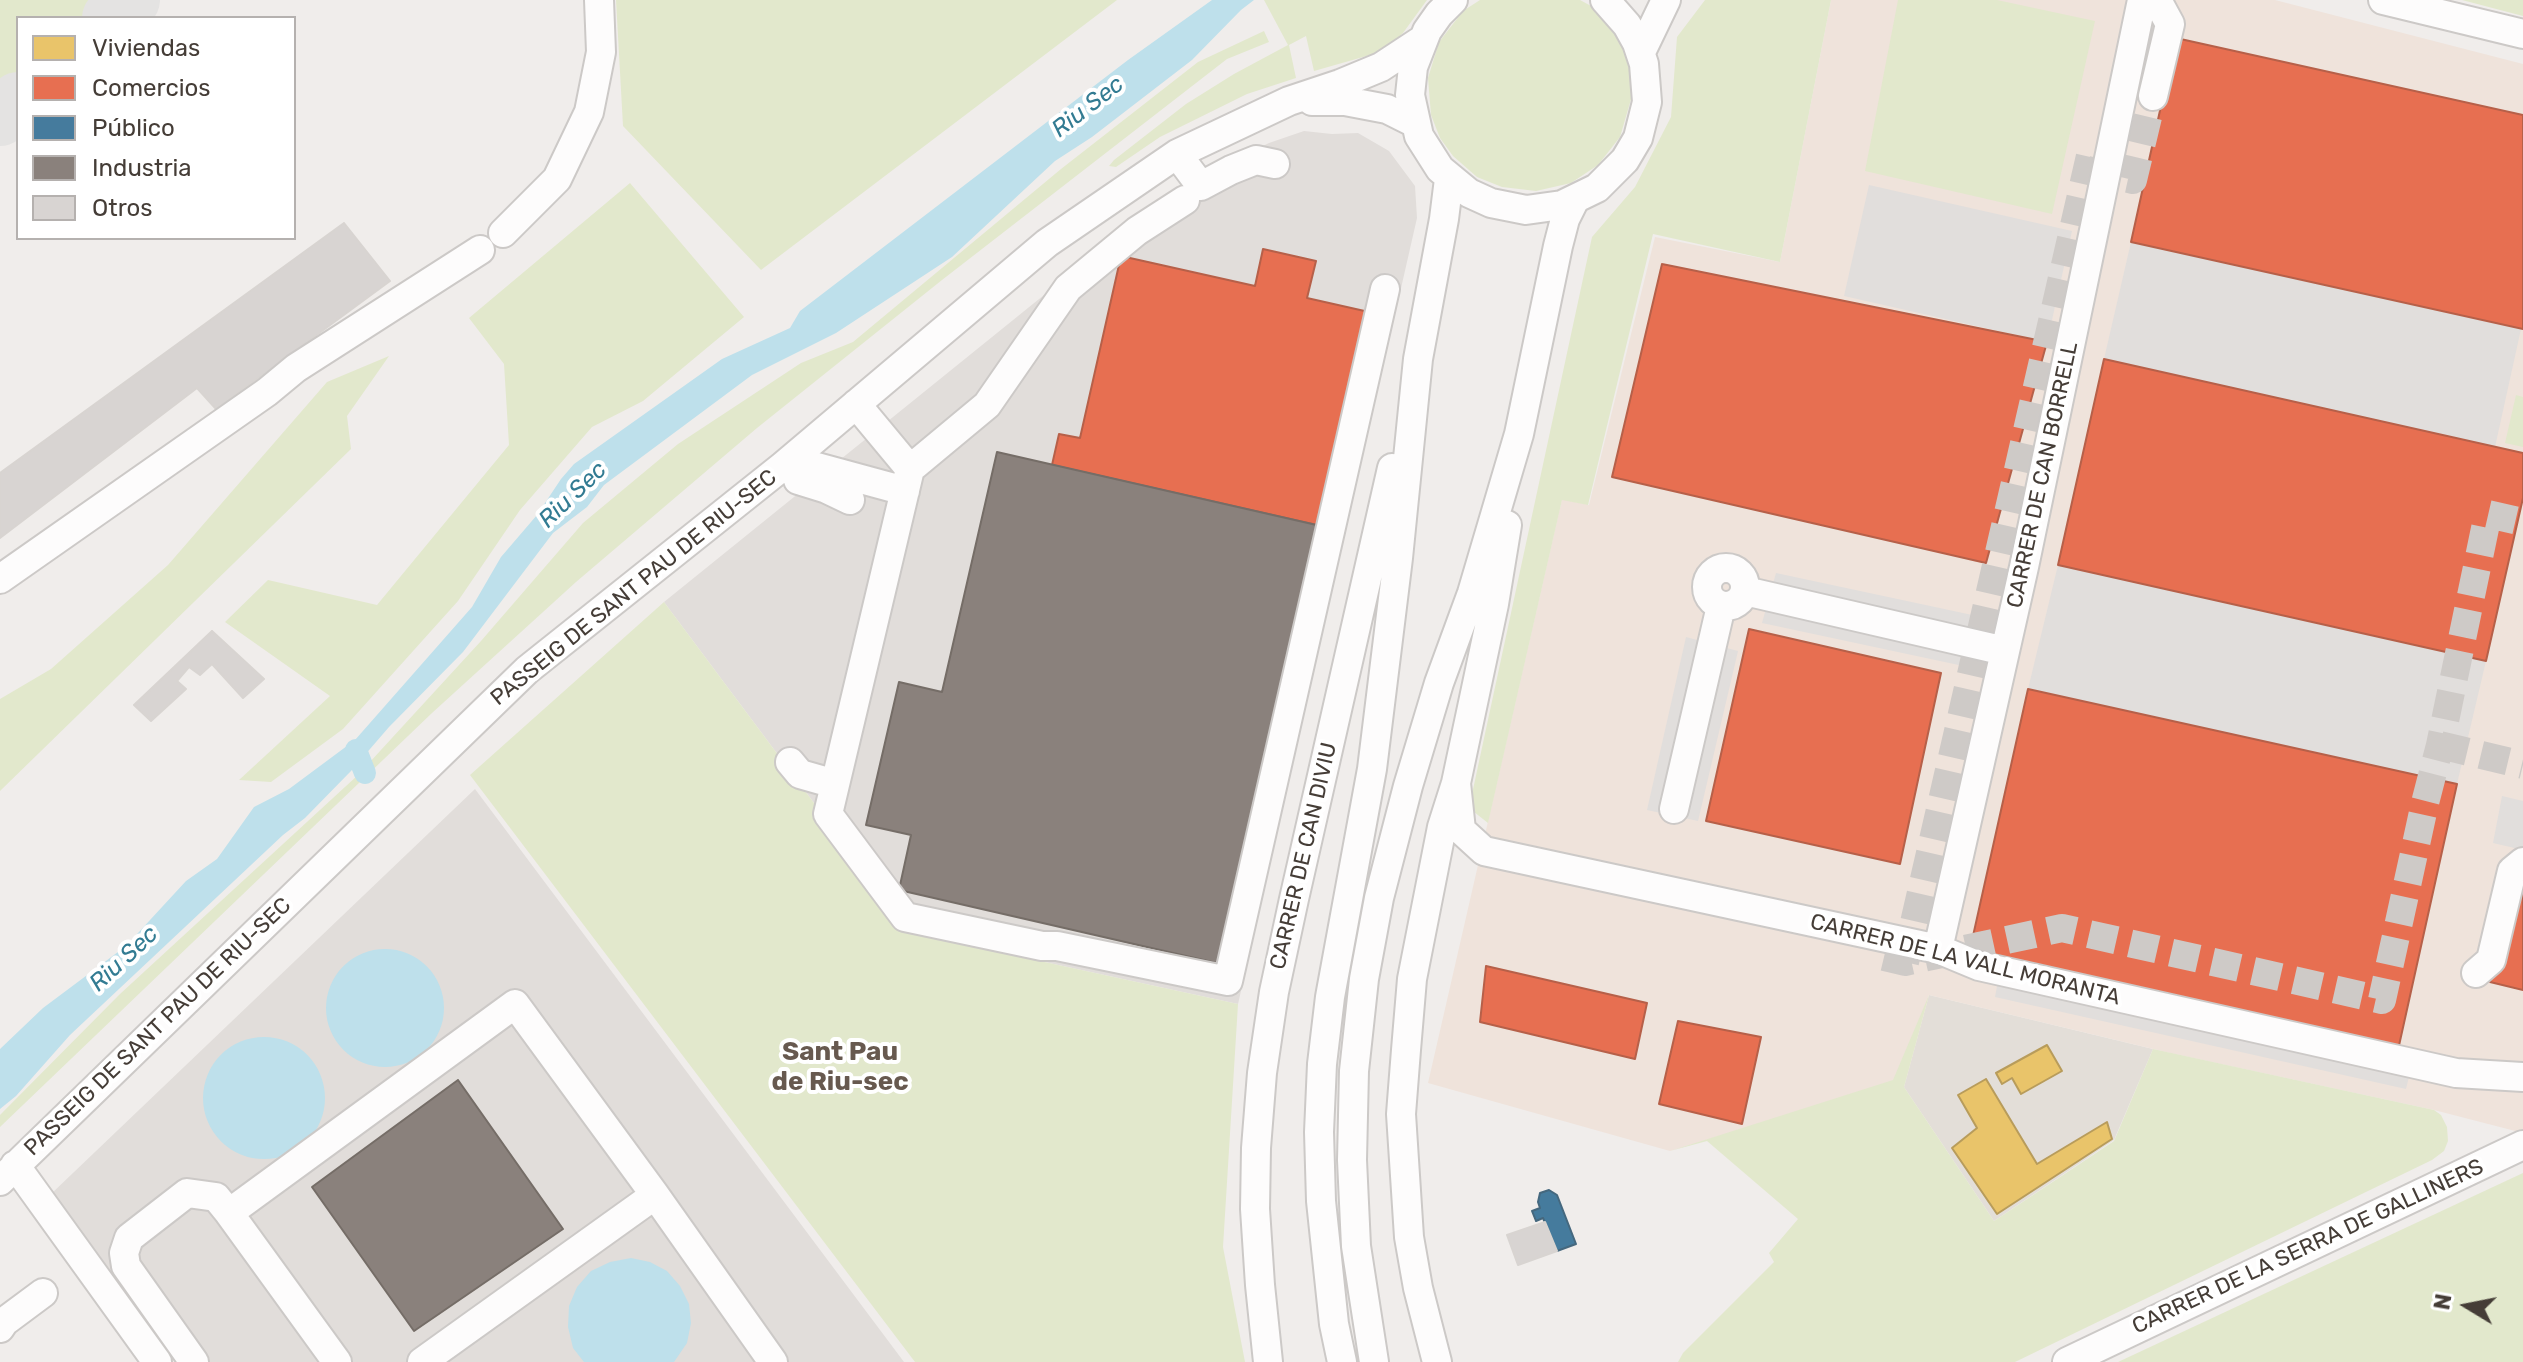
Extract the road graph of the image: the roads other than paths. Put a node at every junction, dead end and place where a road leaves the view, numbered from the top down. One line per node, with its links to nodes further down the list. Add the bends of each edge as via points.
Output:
1 (599, 0): 28 (street, via 601,52 589,112 557,179 503,233 495,228 482,232 480,250 296,368)
2 (1453, 0): 9 (street)
3 (1605, 0): 11 (street)
4 (1666, 0): 11 (street)
5 (2142, 0): 10 (street, CARRER DE CAN BORRELL)
6 (2157, 0): 12 (street, via 2170,24)
7 (2383, 0): 8 (street)
8 (2523, 34)
9 (1422, 40): 13 (street, PASSEIG DE SANT PAU DE RIU-SEC, via 1381,67); 14 (street, via 1411,81)
10 (2134, 41): 16 (street, via 2109,75); 29 (street, CARRER DE CAN BORRELL)
11 (1641, 52): 20 (street, via 1647,89 1638,138 1607,180)
12 (2153, 96)
13 (1289, 101): 14 (street, PASSEIG DE SANT PAU DE RIU-SEC, via 1345,101 1387,109); 15 (street, PASSEIG DE SANT PAU DE RIU-SEC)
14 (1415, 123): 18 (street, via 1425,148)
15 (1177, 154): 17 (street, via 1201,186 1256,160); 23 (street, PASSEIG DE SANT PAU DE RIU-SEC, via 1047,243)
16 (2090, 156)
17 (1275, 164)
18 (1449, 179): 20 (street, via 1502,207 1539,209); 22 (street, CARRER DE CAN DIVIU)
19 (1185, 200): 26 (street, via 1137,231 1068,288 987,405)
20 (1574, 201): 24 (street, via 1558,246)
21 (1385, 289): 30 (street)
22 (1418, 359): 31 (street, CARRER DE CAN DIVIU); 55 (street, CARRER DE CAN DIVIU, via 1372,769 1322,1064 1321,1201)
23 (856, 404): 25 (street, PASSEIG DE SANT PAU DE RIU-SEC); 26 (street)
24 (1519, 434): 33 (street, via 1494,604); 56 (street, via 1408,786 1364,979 1352,1160 1356,1246)
25 (794, 476): 26 (street); 27 (street); 44 (street, PASSEIG DE SANT PAU DE RIU-SEC, via 527,670)
26 (907, 480): 34 (street)
27 (850, 500)
28 (0, 579)
29 (2005, 651): 35 (street, via 1745,591 1733,606 1721,606); 38 (street, CARRER DE CAN BORRELL)
30 (1287, 722): 31 (street); 34 (street, via 1228,981 905,917 828,814)
31 (1332, 732): 54 (street, CARRER DE CAN DIVIU, via 1274,992 1262,1073 1255,1209)
32 (790, 762): 34 (street, via 800,774)
33 (1456, 783): 37 (street, CARRER DE LA VALL MORANTA, via 1461,830 1484,851); 57 (street, via 1442,827 1412,979 1401,1114 1409,1237)
34 (835, 784)
35 (1674, 809)
36 (2523, 862): 40 (street, via 2512,871 2491,960)
37 (1615, 880): 38 (street, CARRER DE LA VALL MORANTA); 39 (street, via 1649,903)
38 (1938, 949): 41 (street, CARRER DE LA VALL MORANTA, via 1979,966 2442,1070)
39 (1884, 957)
40 (2476, 973)
41 (2523, 1077)
42 (2523, 1122): 43 (street, CARRER DE LA SERRA DE GALLINERS)
43 (2514, 1149): 58 (street, CARRER DE LA SERRA DE GALLINERS)
44 (8, 1173): 49 (street)
45 (655, 1195): 46 (street, via 515,1004); 52 (street); 53 (street)
46 (229, 1213): 50 (street, via 216,1197 187,1193 129,1238 124,1253 126,1266); 51 (street)
47 (43, 1293): 48 (street)
48 (0, 1328)
49 (157, 1362)
50 (194, 1362)
51 (337, 1362)
52 (422, 1362)
53 (773, 1362)
54 (1268, 1362)
55 (1342, 1362)
56 (1374, 1362)
57 (1437, 1362)
58 (2067, 1362)

